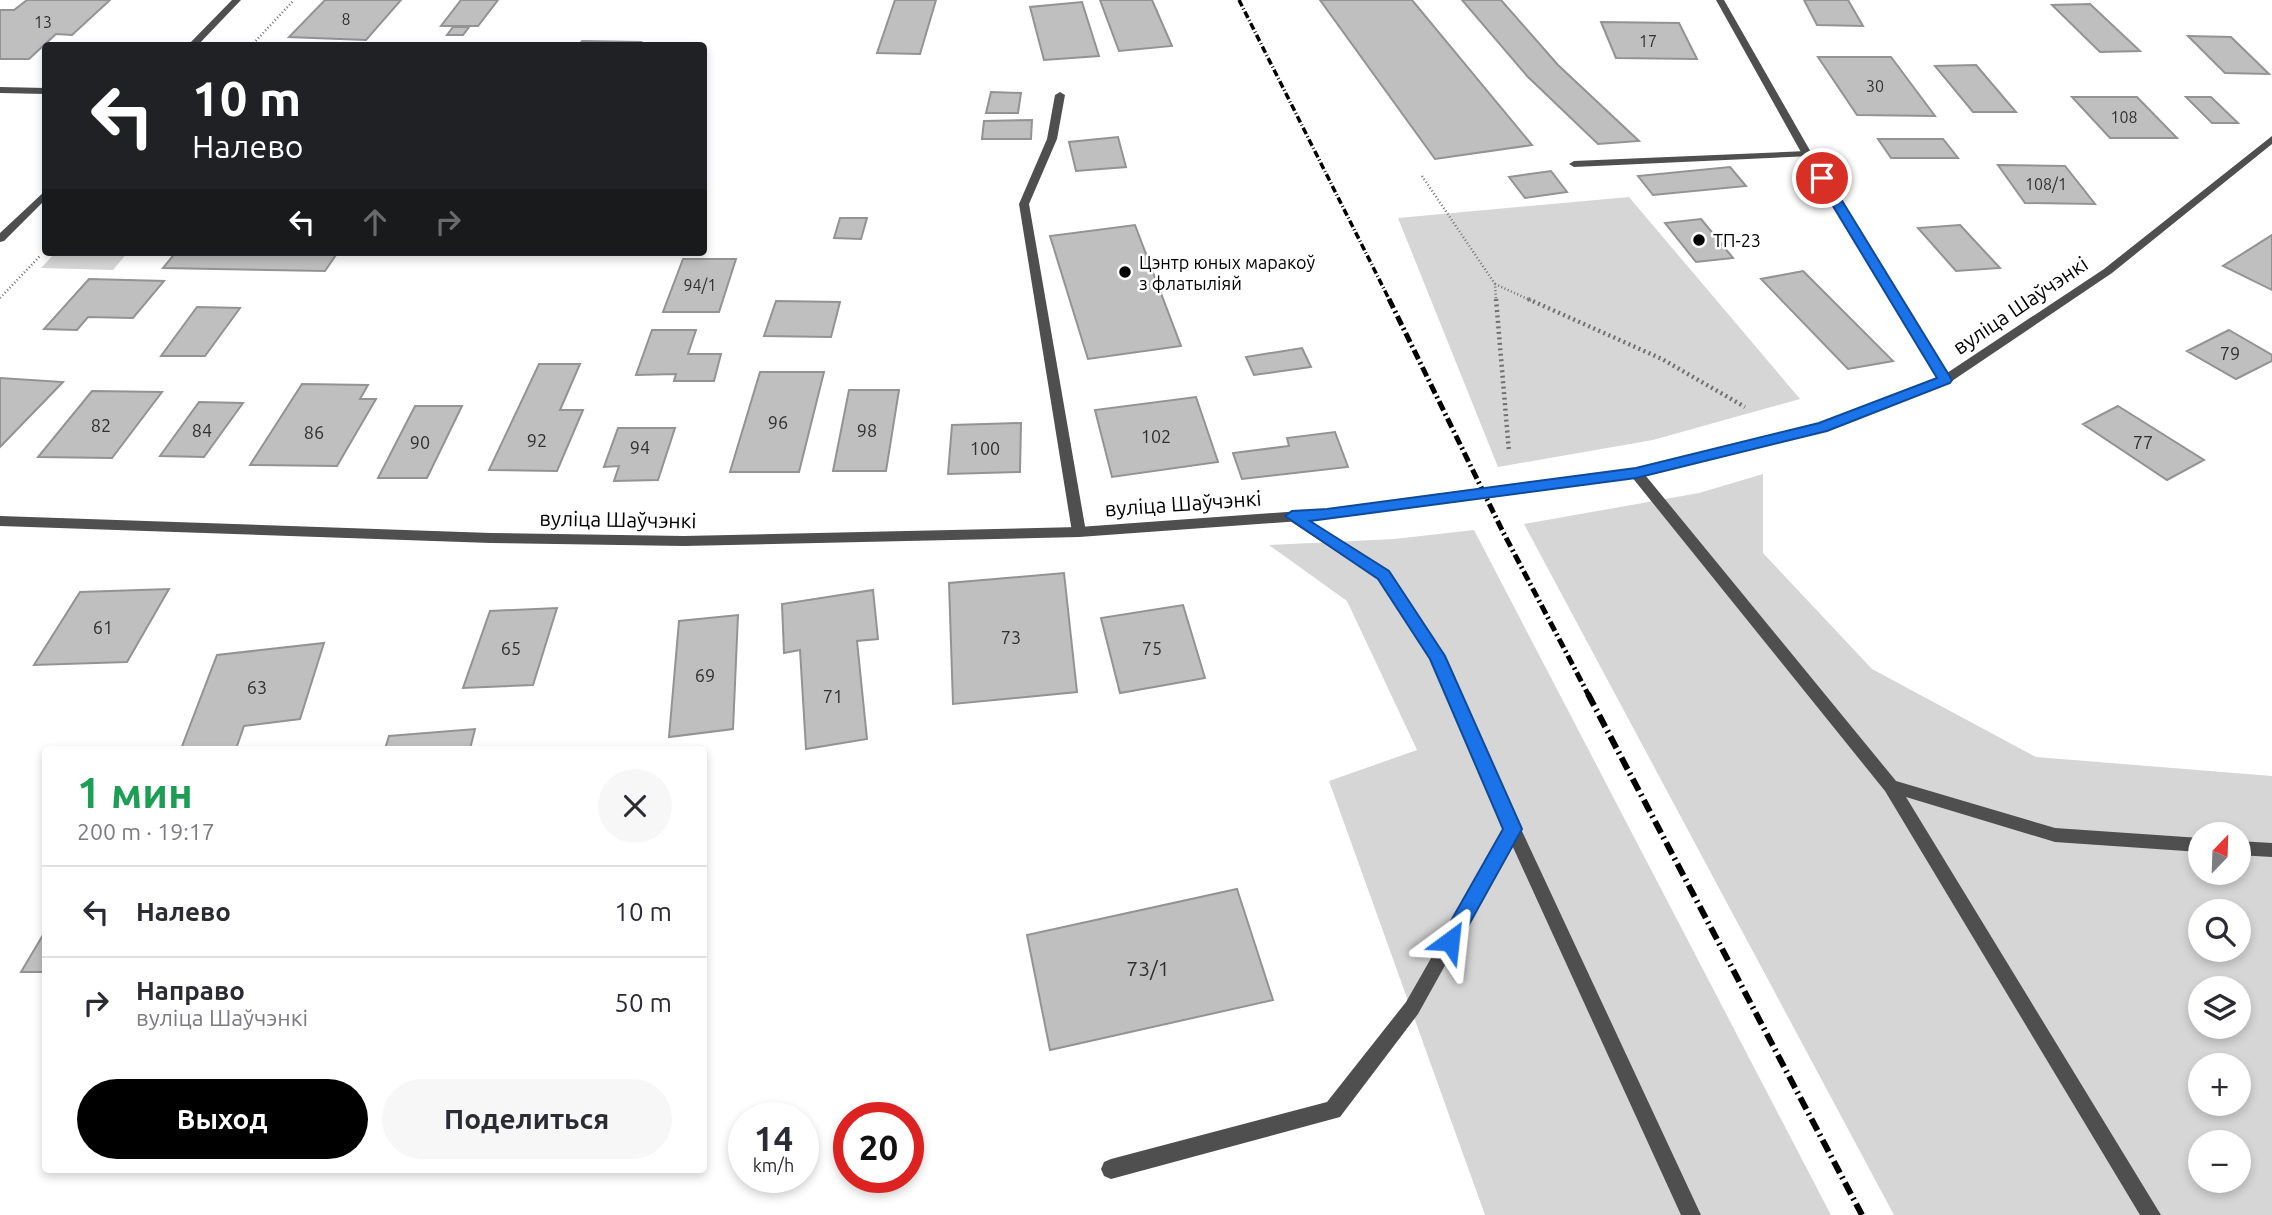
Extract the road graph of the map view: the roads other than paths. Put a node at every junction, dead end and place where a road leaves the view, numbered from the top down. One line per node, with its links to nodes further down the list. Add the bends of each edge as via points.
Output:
1 (237, 0): 3 (street)
2 (1720, 0): 8 (street)
3 (195, 42)
4 (0, 90): 5 (street)
5 (42, 91)
6 (1060, 95): 16 (street, via 1052,139 1024,204)
7 (2272, 139): 12 (street, вуліца Шаўчэнкі, via 2108,271)
8 (1807, 154): 9 (street); 12 (street)
9 (1574, 164)
10 (42, 197): 11 (street)
11 (0, 239)
12 (1945, 380): 13 (street, вуліца Шаўчэнкі, via 1822,427)
13 (1636, 473): 14 (street, вуліца Шаўчэнкі); 17 (street)
14 (1292, 516): 16 (street, вуліца Шаўчэнкі); 18 (street, via 1383,575 1437,656)
15 (0, 520): 16 (street, вуліца Шаўчэнкі, via 684,541)
16 (1080, 532)
17 (1891, 786): 19 (street, via 2055,835); 24 (street)
18 (1513, 829): 22 (street, via 1412,1008 1333,1110); 23 (street)
19 (2188, 844)
20 (2251, 849): 21 (street)
21 (2272, 850)
22 (1111, 1169)
23 (1691, 1215)
24 (2151, 1215)

